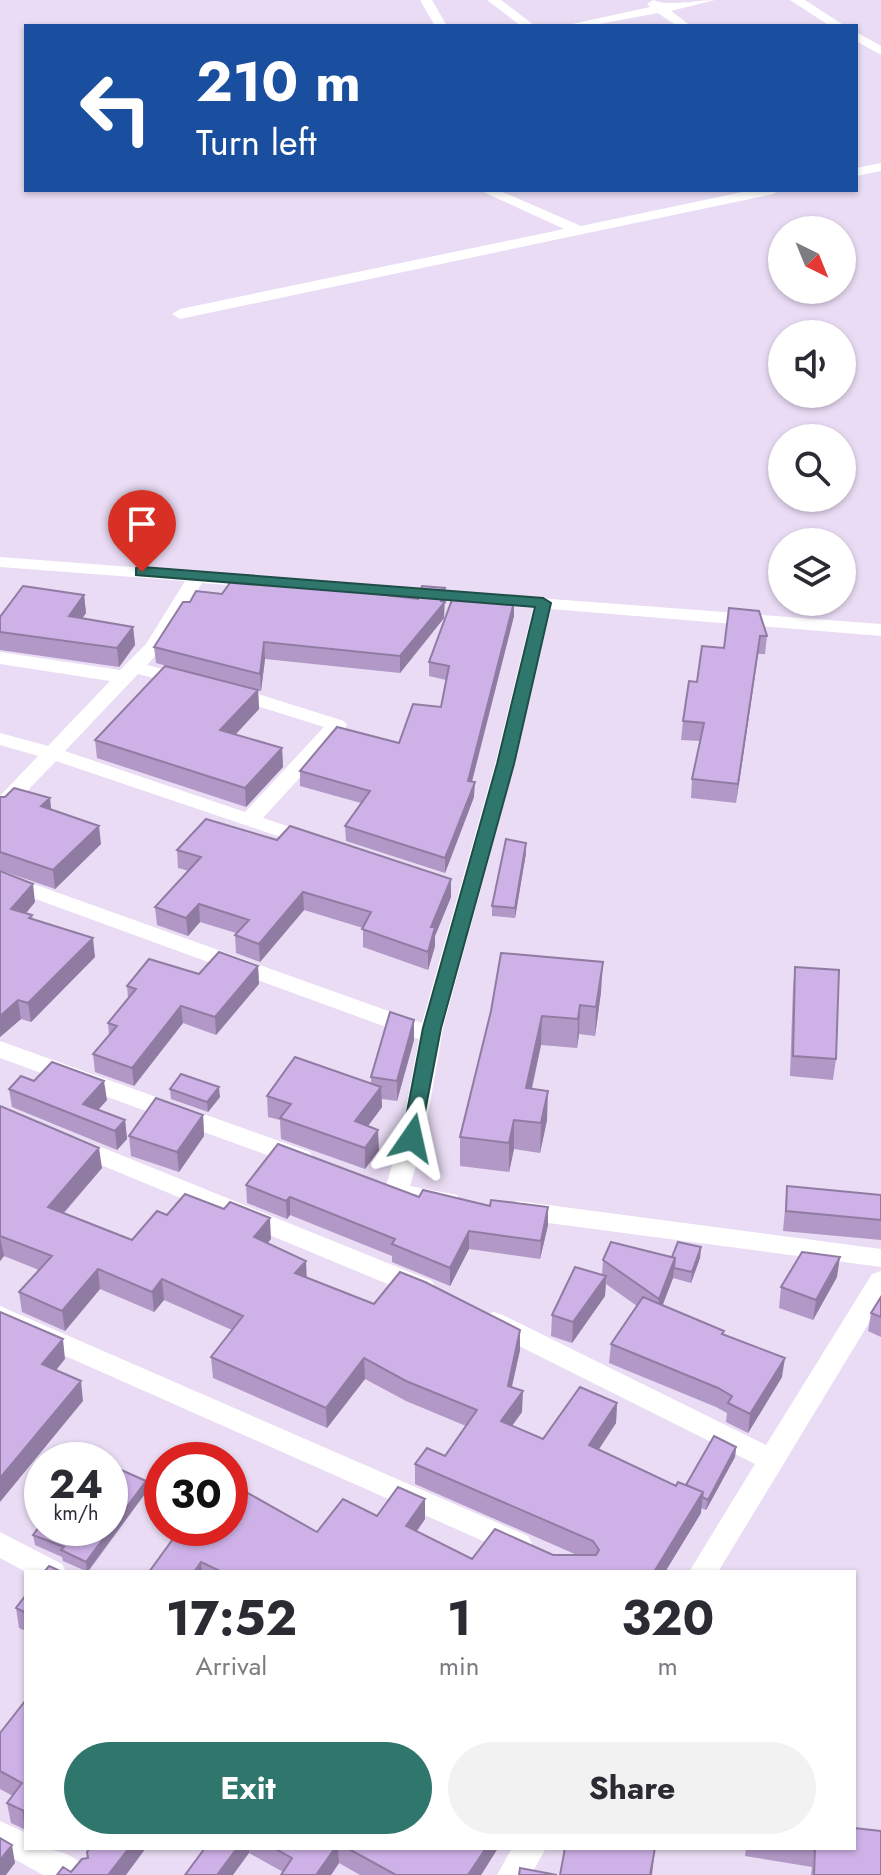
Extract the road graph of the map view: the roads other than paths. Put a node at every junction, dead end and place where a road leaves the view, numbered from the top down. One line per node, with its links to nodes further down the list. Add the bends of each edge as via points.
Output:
1 (426, 0): 7 (street)
2 (493, 0): 8 (street)
3 (646, 0): 6 (street)
4 (709, 0): 6 (street)
5 (796, 0): 11 (street)
6 (660, 9): 9 (street); 10 (street)
7 (440, 24)
8 (526, 24)
9 (580, 24)
10 (682, 24)
11 (836, 24)
12 (858, 37): 13 (street)
13 (881, 51)
14 (881, 167): 15 (street)
15 (858, 172)
16 (491, 192): 18 (street)
17 (763, 192): 18 (street)
18 (578, 230): 19 (street)
19 (180, 314)
20 (0, 562): 21 (street)
21 (198, 575): 22 (street); 25 (street, via 153,647)
22 (543, 603): 23 (street); 33 (street)
23 (881, 630)
24 (0, 658): 25 (street)
25 (130, 672): 27 (street); 29 (street, via 248,696 337,725)
26 (0, 739): 27 (street)
27 (55, 754): 28 (street); 29 (street)
28 (0, 808)
29 (249, 820): 30 (street)
30 (329, 848)
31 (0, 879): 34 (street)
32 (443, 884): 33 (street)
33 (472, 893): 34 (street)
34 (431, 1035): 38 (street, via 412,1138 388,1190)
35 (0, 1049): 37 (street)
36 (58, 1138): 42 (street)
37 (322, 1166)
38 (466, 1203)
39 (496, 1207): 40 (street)
40 (881, 1258)
41 (881, 1281): 45 (street)
42 (449, 1300)
43 (477, 1314): 45 (street)
44 (0, 1316): 47 (street)
45 (772, 1460): 49 (street)
46 (0, 1544): 48 (street)
47 (538, 1553)
48 (48, 1570)
49 (704, 1570)
50 (0, 1835): 51 (street)
51 (24, 1848)
52 (27, 1850): 54 (street)
53 (529, 1850): 55 (street)
54 (73, 1875)
55 (513, 1875)

